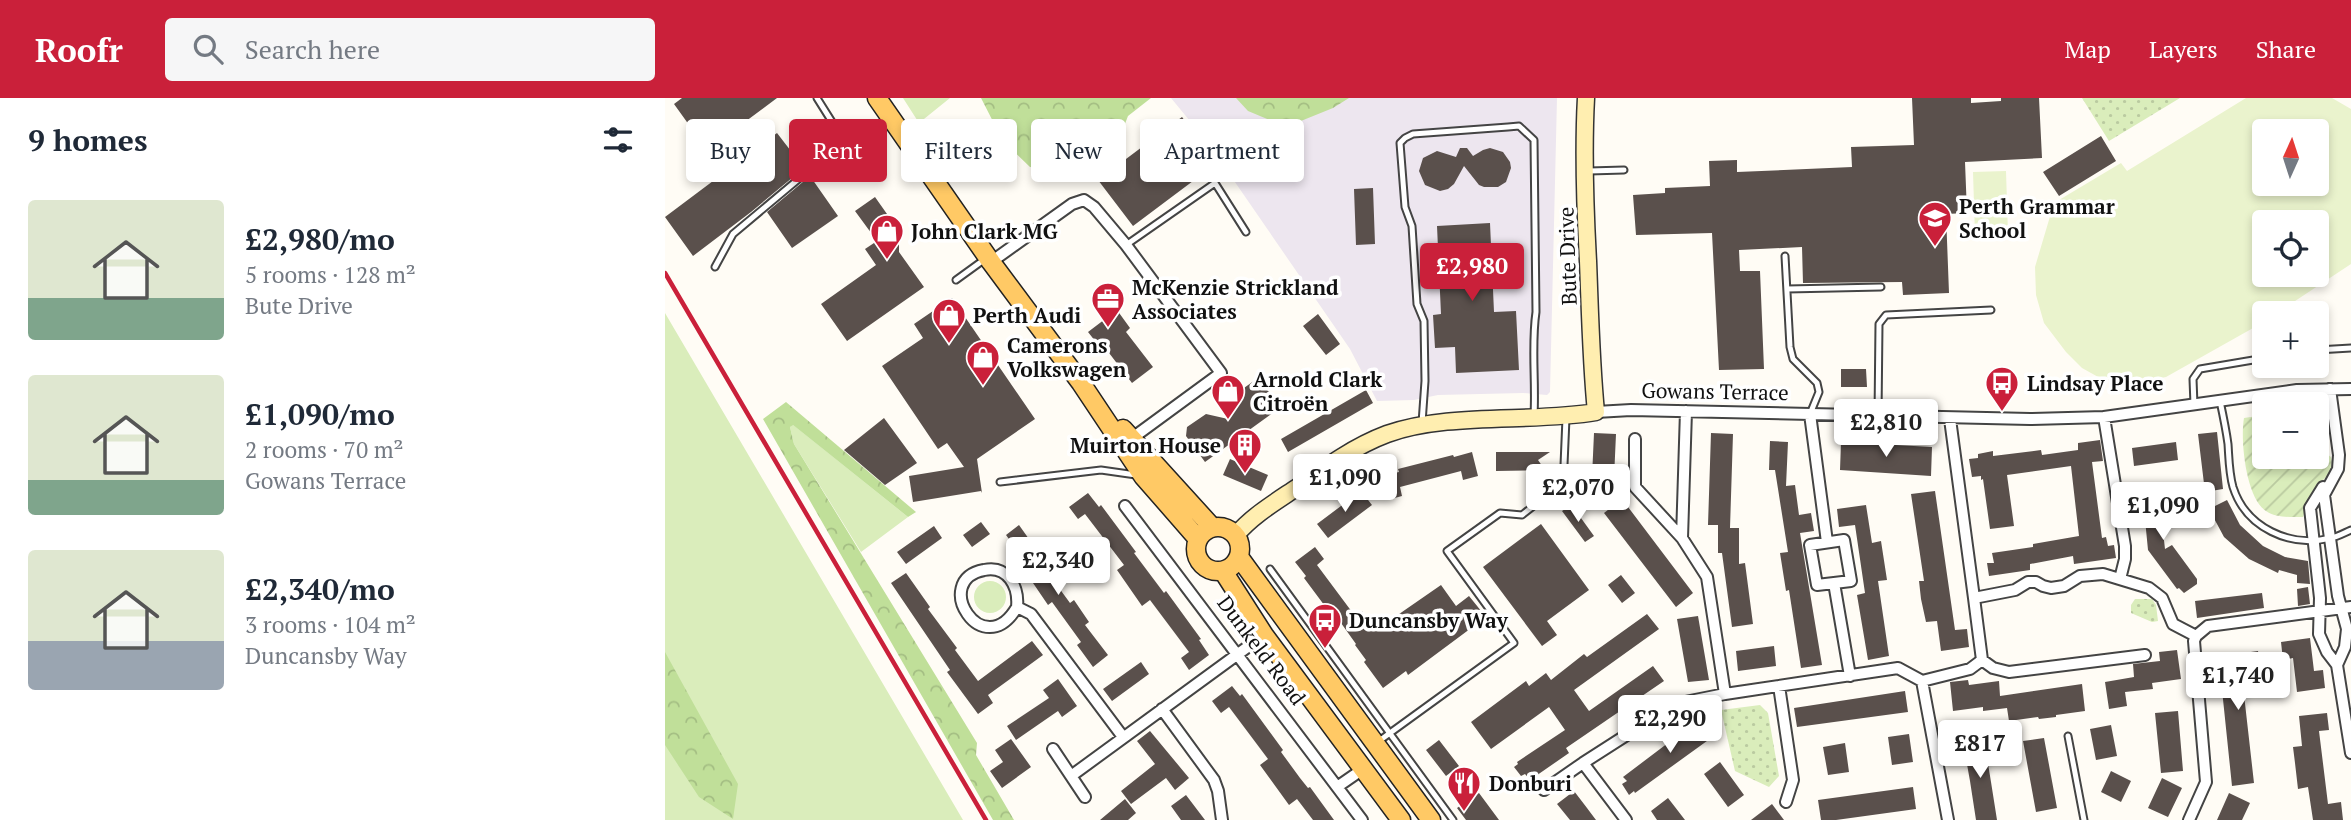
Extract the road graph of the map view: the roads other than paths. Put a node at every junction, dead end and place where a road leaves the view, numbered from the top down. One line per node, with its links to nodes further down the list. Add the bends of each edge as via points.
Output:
1 (817, 98): 10 (lane, via 844,141 733,234)
2 (877, 98): 9 (main road)
3 (1586, 98): 5 (street, Bute Drive)
4 (1624, 170): 5 (lane)
5 (1585, 171): 24 (street, Bute Drive)
6 (1246, 232): 7 (lane, via 1215,183)
7 (1126, 245): 9 (street, via 1084,200); 32 (street, via 1221,373)
8 (1785, 256): 13 (lane)
9 (989, 260): 11 (lane); 18 (main road)
10 (715, 267)
11 (956, 280)
12 (1881, 287): 13 (lane)
13 (1787, 289): 25 (lane, via 1793,359 1817,383 1819,392)
14 (1991, 310): 27 (lane, via 1886,315 1879,324)
15 (2351, 348): 16 (lane)
16 (2329, 349)
17 (2252, 360): 22 (lane, via 2200,369 2193,379)
18 (1080, 383): 32 (main road); 34 (main road)
19 (2330, 389): 20 (street, Gowans Terrace); 21 (street, Gowans Terrace); 35 (street, via 2339,456)
20 (2351, 389)
21 (2220, 401): 22 (street, Gowans Terrace); 44 (lane, via 2229,472 2244,508 2257,524 2273,533)
22 (2195, 405): 29 (street, Gowans Terrace)
23 (1686, 411): 24 (street, Gowans Terrace); 25 (street, Gowans Terrace); 41 (street)
24 (1596, 412): 26 (street, Gowans Terrace)
25 (1810, 414): 27 (street, Gowans Terrace); 45 (street)
26 (1566, 416): 28 (street, Gowans Terrace); 68 (lane, via 1564,465 1555,489 1522,515 1500,513 1447,551 1514,643)
27 (1878, 416): 30 (street, Gowans Terrace)
28 (1534, 417): 31 (street, Gowans Terrace); 31 (lane, via 1534,140 1519,126 1413,134 1400,143 1417,304 1424,321)
29 (2104, 417): 30 (street, Gowans Terrace); 49 (street, via 2125,546)
30 (1949, 419): 51 (street)
31 (1422, 426): 40 (street, Gowans Terrace, via 1389,433 1336,459 1244,525)
32 (1131, 439): 38 (main road)
33 (1635, 439): 41 (street, via 1635,488)
34 (1143, 476): 36 (lane, via 1101,470); 43 (main road)
35 (2333, 477): 42 (street, via 2324,495); 44 (street, via 2318,491 2310,508)
36 (1000, 482)
37 (1125, 506): 57 (street, Dunkeld Road)
38 (1212, 527): 40 (main road, via 1227,528); 43 (main road)
39 (2351, 530): 42 (lane)
40 (1236, 536): 46 (main road)
41 (1682, 538): 64 (street, via 1707,577)
42 (2331, 538): 44 (lane); 53 (street)
43 (1198, 539): 48 (main road, via 1198,560 1209,569)
44 (2313, 540): 54 (street)
45 (1827, 542): 50 (street, via 1844,540 1850,580); 50 (street, via 1810,545 1817,585)
46 (1239, 557): 48 (main road); 68 (main road, Dunkeld Road)
47 (1270, 569): 68 (lane)
48 (1223, 570): 55 (main road, Dunkeld Road)
49 (2120, 579): 51 (street, via 2092,574 2064,586 2028,582 2015,590); 56 (street, via 2149,588 2162,598 2172,624)
50 (1834, 583): 61 (street)
51 (1974, 598): 59 (street)
52 (1017, 607): 52 (street, via 1016,588 999,571 976,573 962,588 963,611 977,624 995,626); 67 (street, via 1031,614)
53 (2346, 607): 54 (street); 60 (street, via 2345,646)
54 (2320, 611): 56 (street, via 2208,626); 60 (street, via 2319,634)
55 (1264, 635): 57 (street); 72 (main road, Dunkeld Road)
56 (2196, 636): 86 (street, via 2206,782)
57 (1236, 654): 65 (street); 74 (street, Dunkeld Road)
58 (2145, 655): 59 (street, via 2009,672)
59 (1982, 660): 62 (street, via 1970,669)
60 (2337, 665): 70 (street)
61 (1850, 676): 62 (street, via 1898,668); 63 (street)
62 (1922, 681): 84 (street)
63 (1779, 686): 64 (street); 77 (street, via 1793,780)
64 (1725, 694): 71 (street, via 1675,704)
65 (1162, 709): 67 (street); 78 (street, via 1214,780)
66 (2068, 736): 85 (lane)
67 (1123, 737): 73 (street)
68 (1383, 744): 72 (lane); 81 (main road, Dunkeld Road); 82 (lane)
69 (1053, 749): 73 (street)
70 (2351, 753)
71 (1583, 763): 75 (street); 83 (street)
72 (1363, 769): 74 (street); 80 (main road, Dunkeld Road)
73 (1071, 776): 76 (street)
74 (1337, 787): 79 (street, Dunkeld Road)
75 (1544, 790)
76 (1085, 797)
77 (1786, 802)
78 (1222, 820)
79 (1362, 820)
80 (1401, 820)
81 (1431, 820)
82 (1453, 820)
83 (1626, 820)
84 (1948, 820)
85 (2084, 820)
86 (2189, 820)

